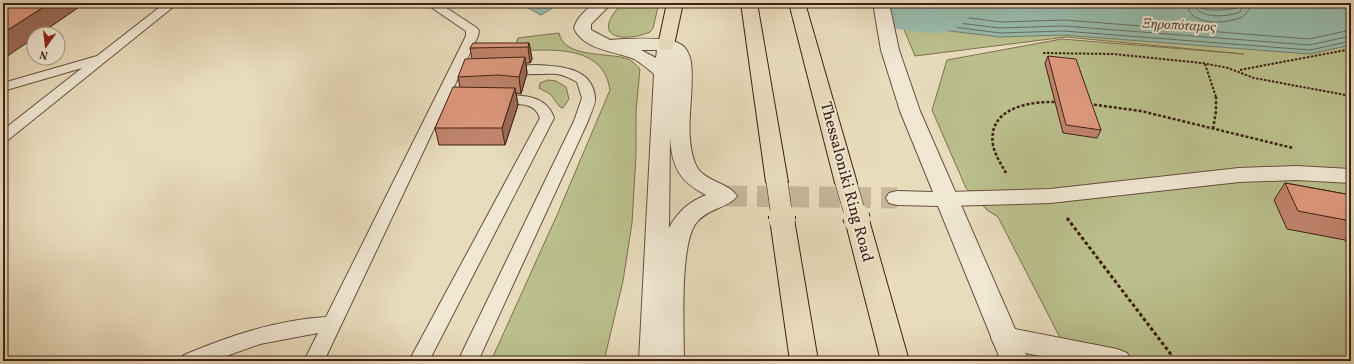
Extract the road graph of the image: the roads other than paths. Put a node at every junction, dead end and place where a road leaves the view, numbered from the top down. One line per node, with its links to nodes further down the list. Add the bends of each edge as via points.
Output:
1 (172, 3): 10 (lane)
2 (431, 3): 11 (lane, via 473,31)
3 (604, 3): 9 (street, via 584,22 583,30 590,38)
4 (675, 3): 8 (highway)
5 (749, 3): 29 (highway, bridge)
6 (797, 3): 30 (highway, Thessaloniki Ring Road, bridge)
7 (881, 3): 20 (street, via 898,78)
8 (666, 45): 9 (street); 12 (street); 28 (street, via 678,48 682,63 681,147 685,166 693,176 726,196 693,212 678,233 674,262)
9 (611, 46): 12 (street, via 640,56)
10 (103, 58): 13 (lane); 17 (lane)
11 (456, 70): 14 (lane); 26 (lane, via 568,73 583,80 589,98 581,122)
12 (663, 73): 27 (street)
13 (3, 87)
14 (442, 99): 15 (lane); 21 (lane)
15 (458, 100)
16 (481, 100): 25 (lane, via 519,100 535,103 546,112 546,118)
17 (3, 137)
18 (1351, 176): 20 (street, via 1296,173 1239,175 1050,196)
19 (897, 198): 20 (street)
20 (947, 199): 22 (street)
21 (332, 324): 23 (lane, via 300,326 261,334); 24 (lane)
22 (1010, 350): 31 (street)
23 (191, 361)
24 (314, 361)
25 (419, 361)
26 (468, 361)
27 (653, 361)
28 (670, 361)
29 (804, 361)
30 (895, 361)
31 (1117, 361)

